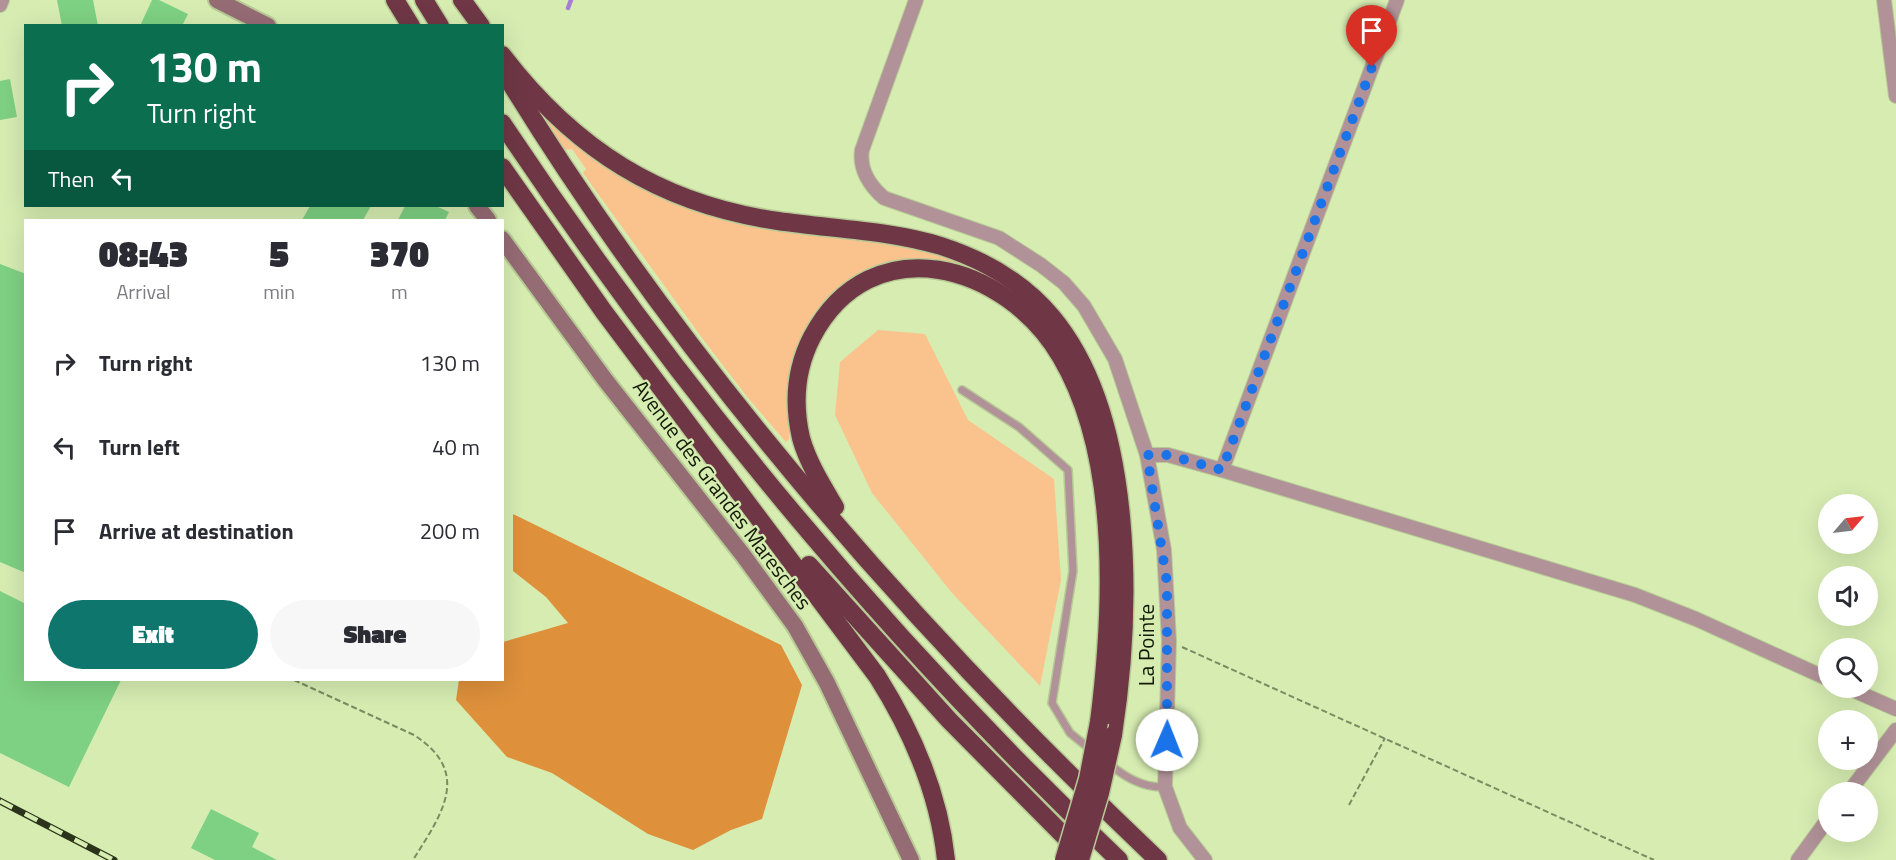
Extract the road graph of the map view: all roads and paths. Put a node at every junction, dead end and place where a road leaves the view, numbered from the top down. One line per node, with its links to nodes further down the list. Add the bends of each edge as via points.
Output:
1 (2, 0): 9 (street)
2 (218, 0): 10 (main road)
3 (395, 0): 11 (highway)
4 (424, 0): 12 (highway)
5 (461, 0): 13 (highway); 14 (highway)
6 (916, 0): 25 (street, La Pointe, via 862,150 867,177 884,198 999,238 1064,284 1089,315 1115,359)
7 (1397, 0): 26 (street)
8 (1884, 0): 17 (street)
9 (0, 5)
10 (264, 24)
11 (410, 24)
12 (439, 24)
13 (475, 24)
14 (479, 24)
15 (504, 56): 43 (highway, bridge, via 579,136 614,163 651,184 732,213 939,246 997,270 1051,315 1088,377 1101,412 1114,475 1123,552 1122,660 1113,735)
16 (504, 72): 27 (highway, via 570,174 674,320 780,455)
17 (1896, 96)
18 (504, 126): 45 (highway, via 625,299 773,489 937,676)
19 (504, 170): 24 (highway)
20 (478, 207): 21 (main road)
21 (487, 219)
22 (504, 242): 40 (main road, Avenue des Grandes Maresches, via 795,626 827,683)
23 (962, 390): 36 (lane, via 1019,427 1068,470 1073,571 1052,703 1070,733 1126,778 1154,788)
24 (695, 432): 41 (highway, via 845,630 890,696 927,775); 44 (highway, via 898,664)
25 (1147, 455): 26 (street, via 1168,455); 28 (street, La Pointe, via 1164,550)
26 (1222, 470): 29 (street, via 1635,595)
27 (896, 591): 42 (highway, bridge, via 812,466 797,415 798,375 816,330 831,310 857,288 899,271 955,272 994,287 1030,315 1061,357 1083,406 1098,468 1108,550 1108,642 1088,778); 46 (highway, via 1025,728)
28 (1169, 641): 34 (path); 36 (street, La Pointe)
29 (1818, 674)
30 (296, 681): 39 (path, via 414,735 439,756 447,779 446,804)
31 (1871, 698): 32 (street)
32 (1896, 709)
33 (1896, 730): 35 (street)
34 (1385, 738): 37 (path); 48 (path)
35 (1857, 782)
36 (1165, 787): 47 (street, La Pointe, via 1180,828)
37 (1349, 805)
38 (1818, 833): 49 (street)
39 (413, 860)
40 (911, 860)
41 (946, 860)
42 (1064, 860)
43 (1080, 860)
44 (1089, 860)
45 (1119, 860)
46 (1158, 860)
47 (1204, 860)
48 (1654, 860)
49 (1798, 860)

